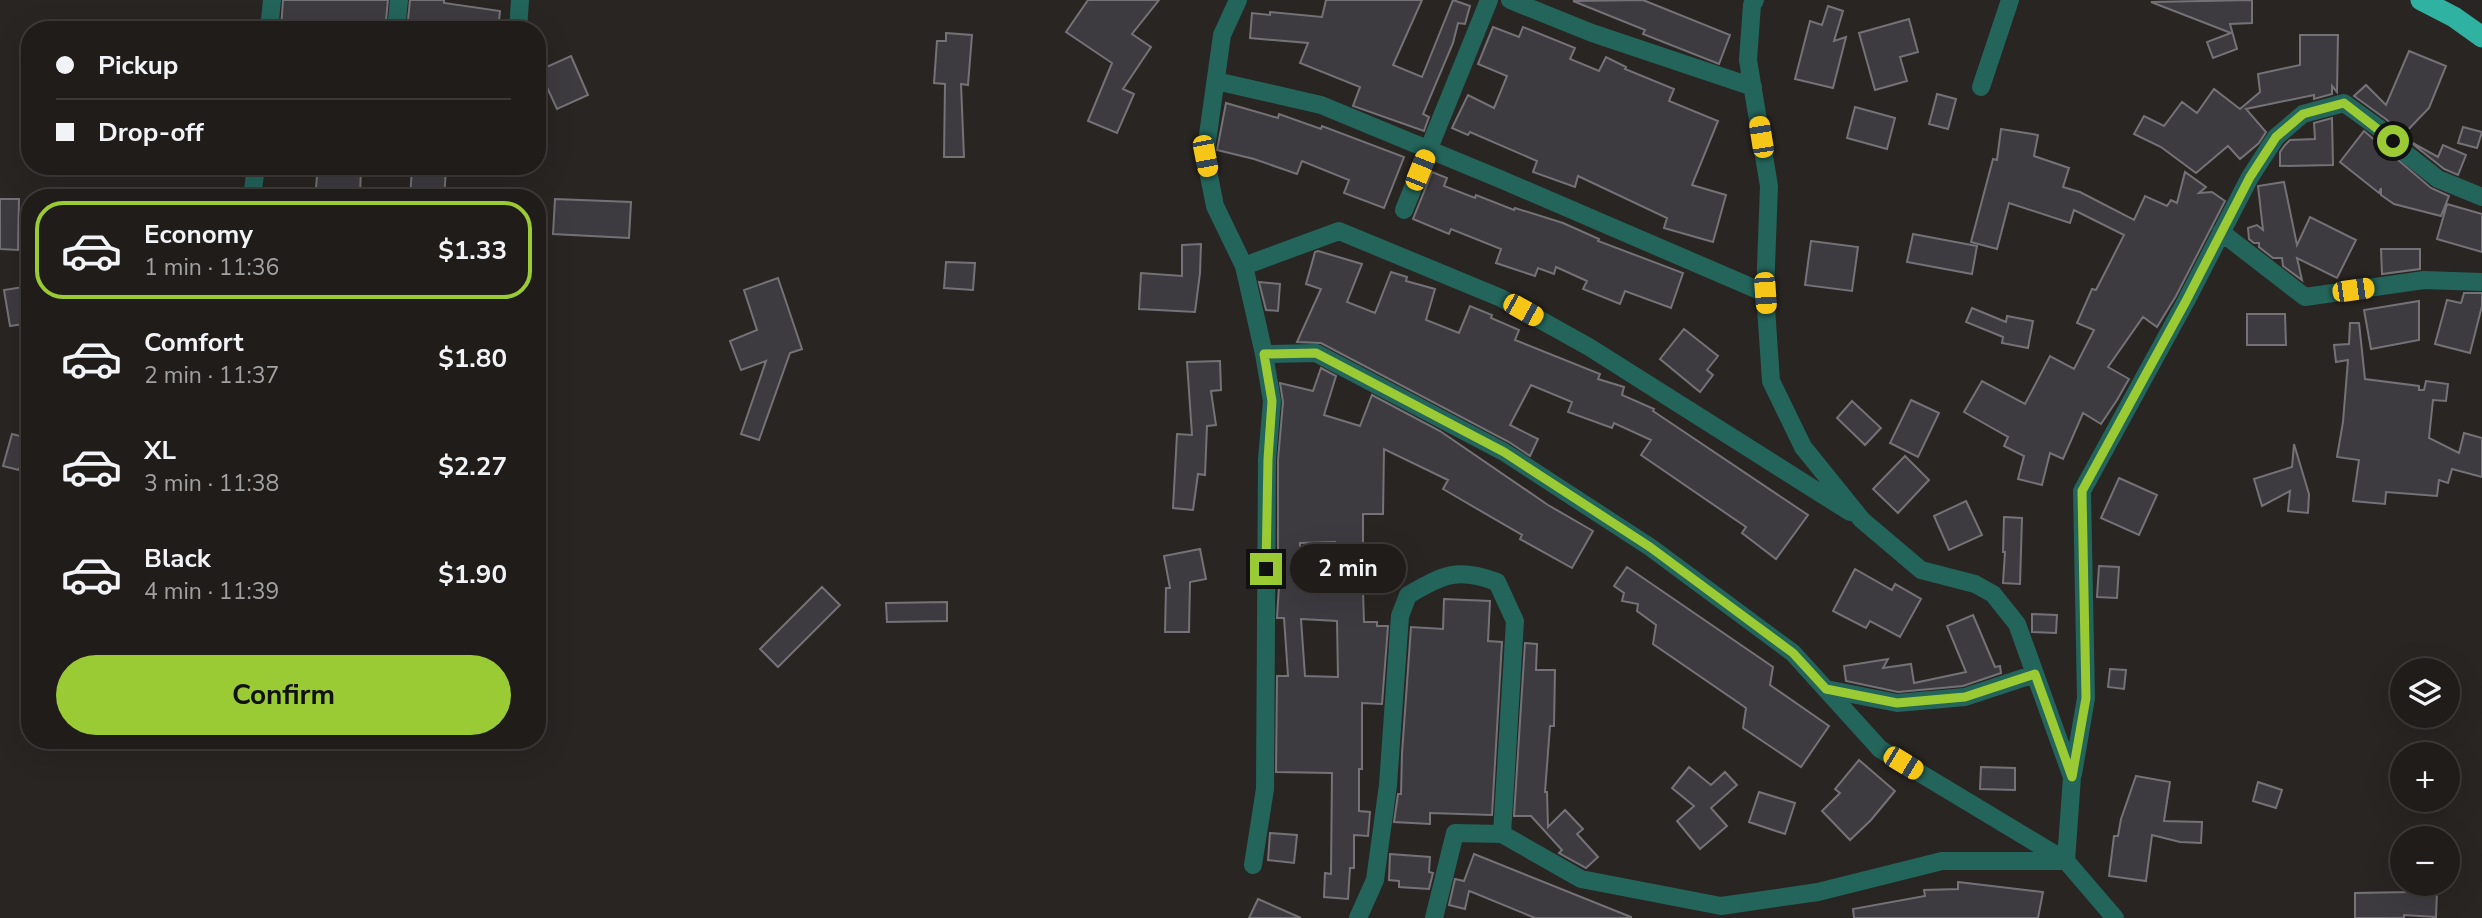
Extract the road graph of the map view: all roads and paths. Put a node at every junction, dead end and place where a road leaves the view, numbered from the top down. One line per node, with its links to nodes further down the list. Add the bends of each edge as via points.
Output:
1 (272, 0): 10 (street)
2 (399, 0): 11 (street)
3 (520, 0): 12 (street)
4 (1238, 0): 14 (street, via 1222,35)
5 (1489, 0): 17 (street)
6 (1510, 0): 15 (street)
7 (1755, 0): 15 (street, via 1748,60)
8 (2010, 0): 16 (street)
9 (2421, 0): 13 (highway)
10 (270, 21)
11 (397, 21)
12 (519, 21)
13 (2482, 37)
14 (1216, 81): 17 (street, via 1321,105); 21 (street, via 1205,156 1214,206)
15 (1753, 87): 23 (street, via 1769,186)
16 (1982, 87)
17 (1428, 149): 19 (street); 23 (street)
18 (2482, 197): 20 (street, via 2438,179 2344,103 2303,114 2276,137)
19 (1404, 210)
20 (2221, 232): 22 (street, via 2305,297 2424,280); 28 (street, via 2082,491 2086,698)
21 (1244, 266): 24 (street); 25 (street, via 1339,231 1352,236 1501,298 1589,347)
22 (2482, 282)
23 (1765, 293): 25 (street, via 1771,381 1803,447)
24 (1264, 354): 27 (street, via 1316,353 1504,452 1672,564 1793,653); 31 (street, via 1272,401 1265,789)
25 (1862, 520): 26 (street, via 1922,570 1975,584 1993,594 2017,624)
26 (2035, 674): 27 (street, via 1965,697 1897,703); 28 (street)
27 (1826, 689): 30 (street, via 1880,749)
28 (2072, 777): 30 (street)
29 (1502, 834): 30 (street, via 1581,880 1721,906 1818,892 1942,861); 32 (street, via 1515,621 1497,582 1472,573 1441,576 1408,595 1400,616 1388,785 1375,880); 33 (street, via 1455,833)
30 (2066, 861): 34 (street)
31 (1253, 865)
32 (1358, 918)
33 (1434, 918)
34 (2115, 918)

